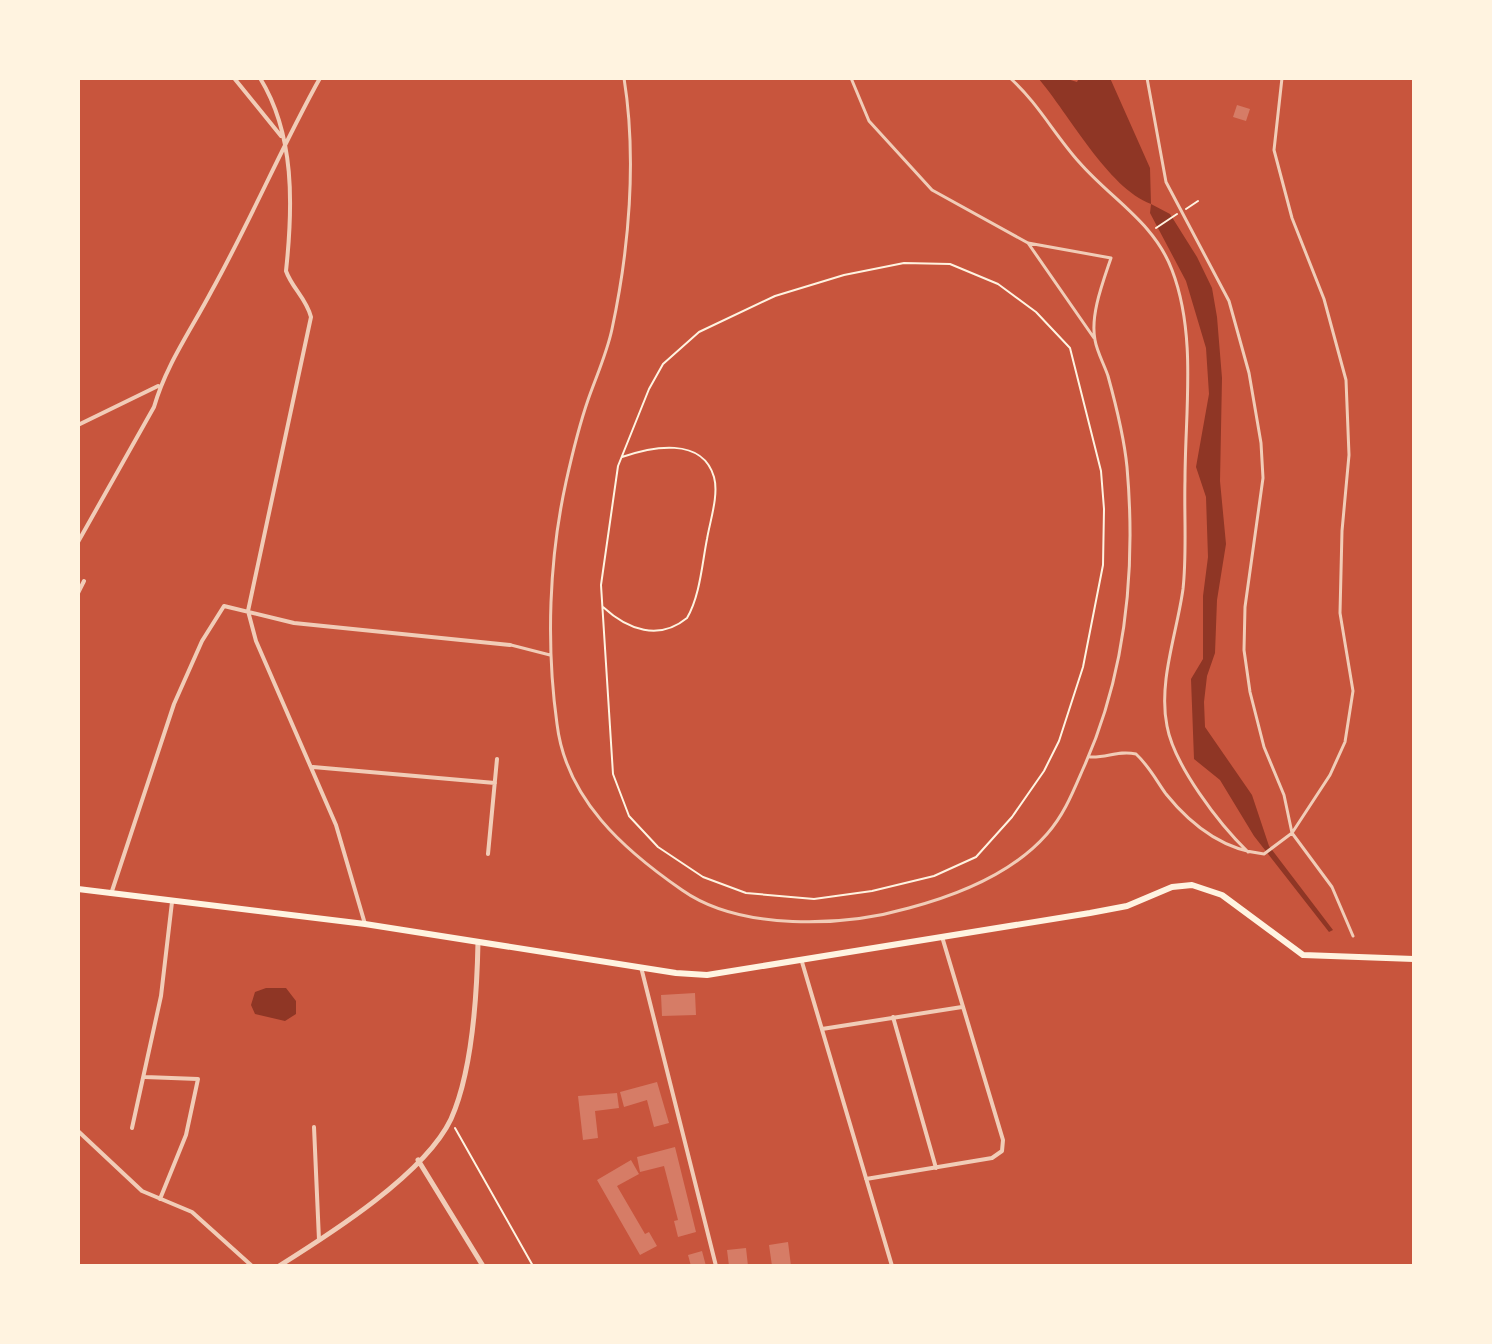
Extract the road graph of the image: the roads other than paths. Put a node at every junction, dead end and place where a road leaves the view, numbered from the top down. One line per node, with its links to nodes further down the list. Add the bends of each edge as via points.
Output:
1 (234, 78): 9 (street)
2 (260, 78): 9 (street)
3 (320, 78): 9 (street)
4 (624, 78): 19 (street, via 628,210 621,271 611,333 565,485)
5 (851, 78): 10 (street, via 869,121 932,190)
6 (1010, 78): 25 (street, via 1079,162 1131,208 1152,234 1178,285 1186,349 1184,582 1164,695 1167,726 1174,753)
7 (1147, 78): 24 (street, via 1166,182 1220,280 1249,373 1263,478 1244,650 1264,747 1284,795)
8 (1282, 78): 24 (street, via 1274,150 1346,380 1349,455 1340,613 1353,691 1345,742)
9 (284, 142): 12 (street); 17 (street, via 290,168 286,271 311,317)
10 (1028, 243): 11 (street); 11 (street, via 1111,258)
11 (1094, 338): 20 (street, via 1119,422 1131,530 1121,646)
12 (160, 385): 13 (street); 14 (street, via 154,407)
13 (78, 425)
14 (78, 542)
15 (84, 581): 16 (street)
16 (78, 593)
17 (248, 611): 18 (street, via 294,623); 22 (street, via 256,641); 28 (street, via 224,606 202,641 174,704)
18 (510, 645): 19 (street)
19 (550, 655): 20 (street, via 557,731 576,781 602,824 633,856 691,897 729,913 810,923 893,913 949,897 1013,865 1047,835 1069,803)
20 (1089, 757): 25 (street, via 1136,754 1187,818 1231,848)
21 (497, 759): 23 (street)
22 (313, 767): 23 (street); 30 (street, via 341,838)
23 (495, 783): 26 (street)
24 (1292, 833): 25 (street, via 1264,854); 31 (street, via 1332,887)
25 (1249, 853)
26 (488, 854)
27 (78, 889): 28 (main road)
28 (111, 894): 29 (main road)
29 (172, 902): 30 (main road); 40 (street)
30 (365, 924): 33 (main road)
31 (1353, 936)
32 (943, 940): 34 (main road, via 1127,906 1183,884 1222,895 1303,955); 35 (main road); 37 (street)
33 (478, 942): 36 (main road); 44 (street, via 466,1060 450,1120)
34 (1414, 959)
35 (802, 962): 36 (main road, via 707,975); 39 (street)
36 (641, 967): 52 (street)
37 (962, 1007): 38 (street); 45 (street, via 1004,1145 992,1158)
38 (893, 1017): 39 (street); 45 (street)
39 (822, 1029): 46 (street)
40 (145, 1077): 42 (street); 47 (street, via 198,1079 186,1135)
41 (314, 1127): 48 (street)
42 (132, 1128)
43 (78, 1131): 47 (street, via 130,1182)
44 (418, 1160): 48 (street); 51 (street)
45 (936, 1168): 46 (street)
46 (866, 1179): 53 (street)
47 (160, 1199): 49 (street, via 192,1212)
48 (319, 1241): 50 (street)
49 (252, 1266)
50 (279, 1266)
51 (483, 1266)
52 (716, 1266)
53 (892, 1266)

